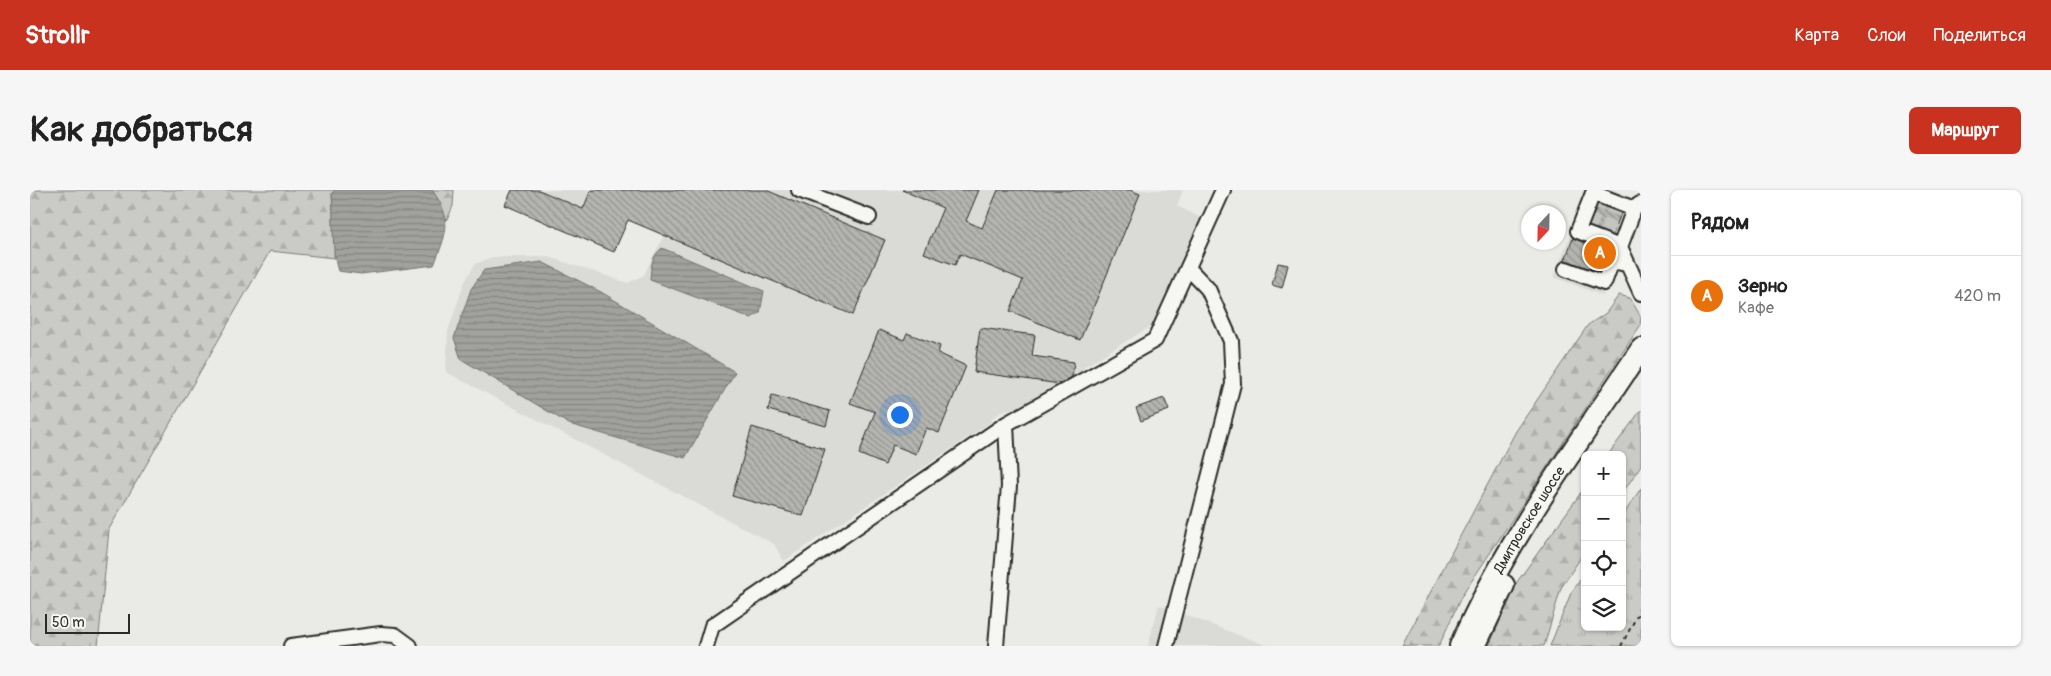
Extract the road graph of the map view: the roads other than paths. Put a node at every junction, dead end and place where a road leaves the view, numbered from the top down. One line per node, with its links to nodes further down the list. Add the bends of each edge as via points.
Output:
1 (799, 190): 4 (street)
2 (1223, 190): 7 (street)
3 (1638, 206): 5 (street); 5 (street, via 1617,204 1593,193 1578,231 1604,237)
4 (869, 217)
5 (1620, 247): 6 (street)
6 (1626, 264): 8 (street, via 1612,262 1604,283); 9 (street)
7 (1188, 268): 12 (street, via 1155,340); 20 (street, via 1208,289 1231,341 1233,384)
8 (1566, 269)
9 (1641, 293)
10 (1641, 349): 21 (highway, Дмитровское шоссе, via 1527,520 1494,576)
11 (1641, 372): 13 (highway, Дмитровское шоссе)
12 (1006, 424): 18 (street, via 712,626); 19 (street, via 1009,486)
13 (1588, 451)
14 (1581, 462): 22 (highway, Дмитровское шоссе, via 1505,583)
15 (393, 641): 16 (street, via 381,634); 17 (street)
16 (291, 646)
17 (410, 646)
18 (706, 646)
19 (996, 646)
20 (1166, 646)
21 (1460, 646)
22 (1475, 646)

